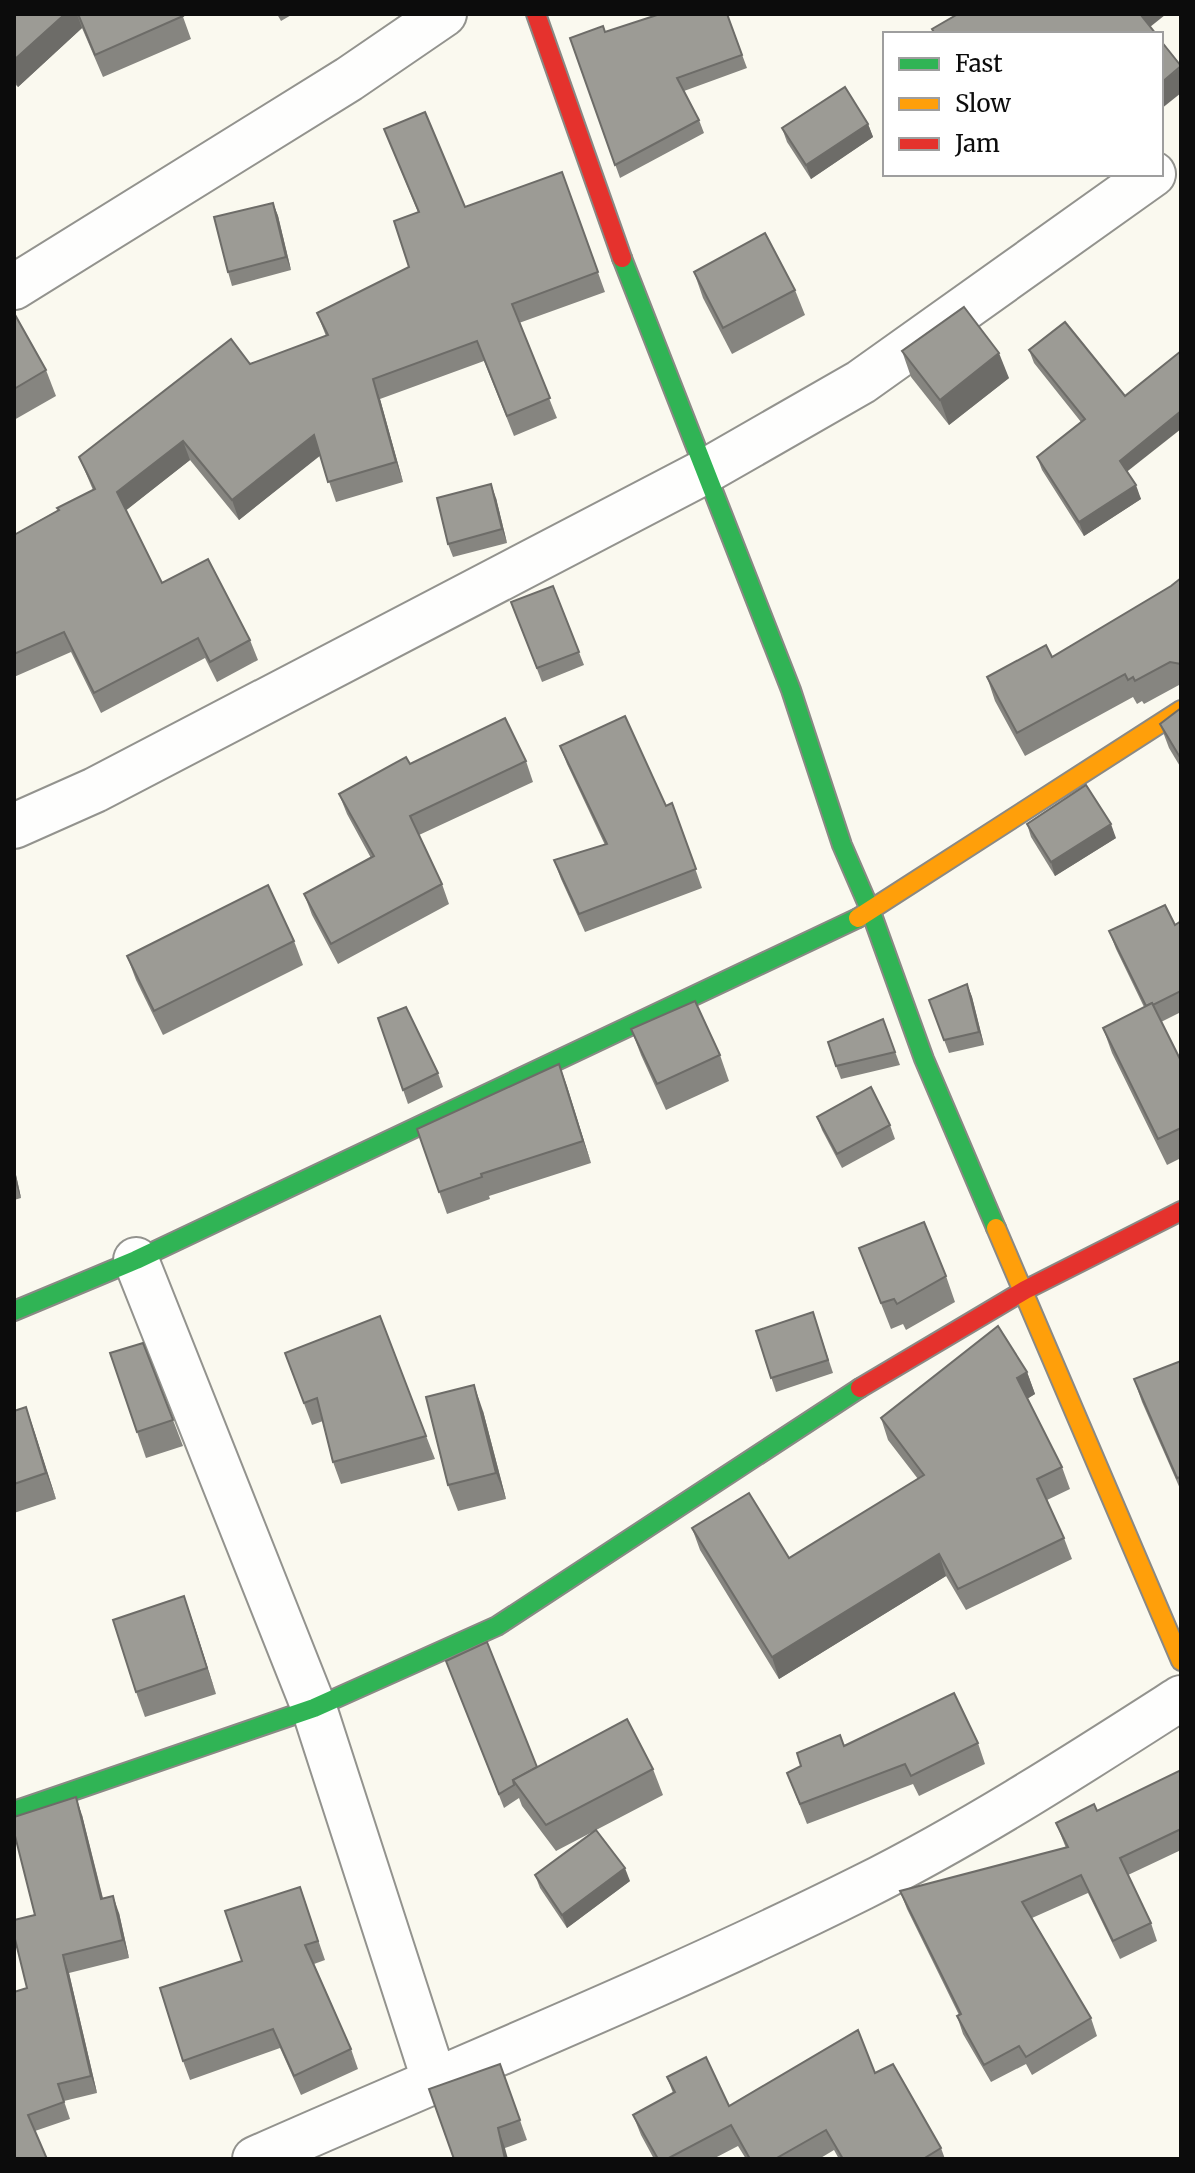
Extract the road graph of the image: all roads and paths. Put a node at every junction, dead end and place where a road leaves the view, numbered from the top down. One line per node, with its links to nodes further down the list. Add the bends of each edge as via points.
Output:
1 (444, 14): 6 (street)
2 (536, 14): 7 (street)
3 (1181, 154): 4 (street)
4 (1163, 167)
5 (1150, 176): 7 (street, via 861,382)
6 (14, 287)
7 (704, 472): 9 (street, via 95,790); 10 (street)
8 (1181, 710): 10 (street)
9 (14, 826)
10 (871, 912): 12 (street); 13 (street, via 924,1059)
11 (1181, 1211): 13 (street)
12 (136, 1260): 14 (street); 17 (street)
13 (1025, 1290): 15 (street); 17 (street, via 892,1367 497,1626)
14 (14, 1311)
15 (1181, 1661)
16 (1181, 1698): 19 (street, via 1062,1774 865,1886)
17 (314, 1708): 18 (street); 19 (street)
18 (14, 1811)
19 (434, 2079): 20 (street)
20 (255, 2159)

